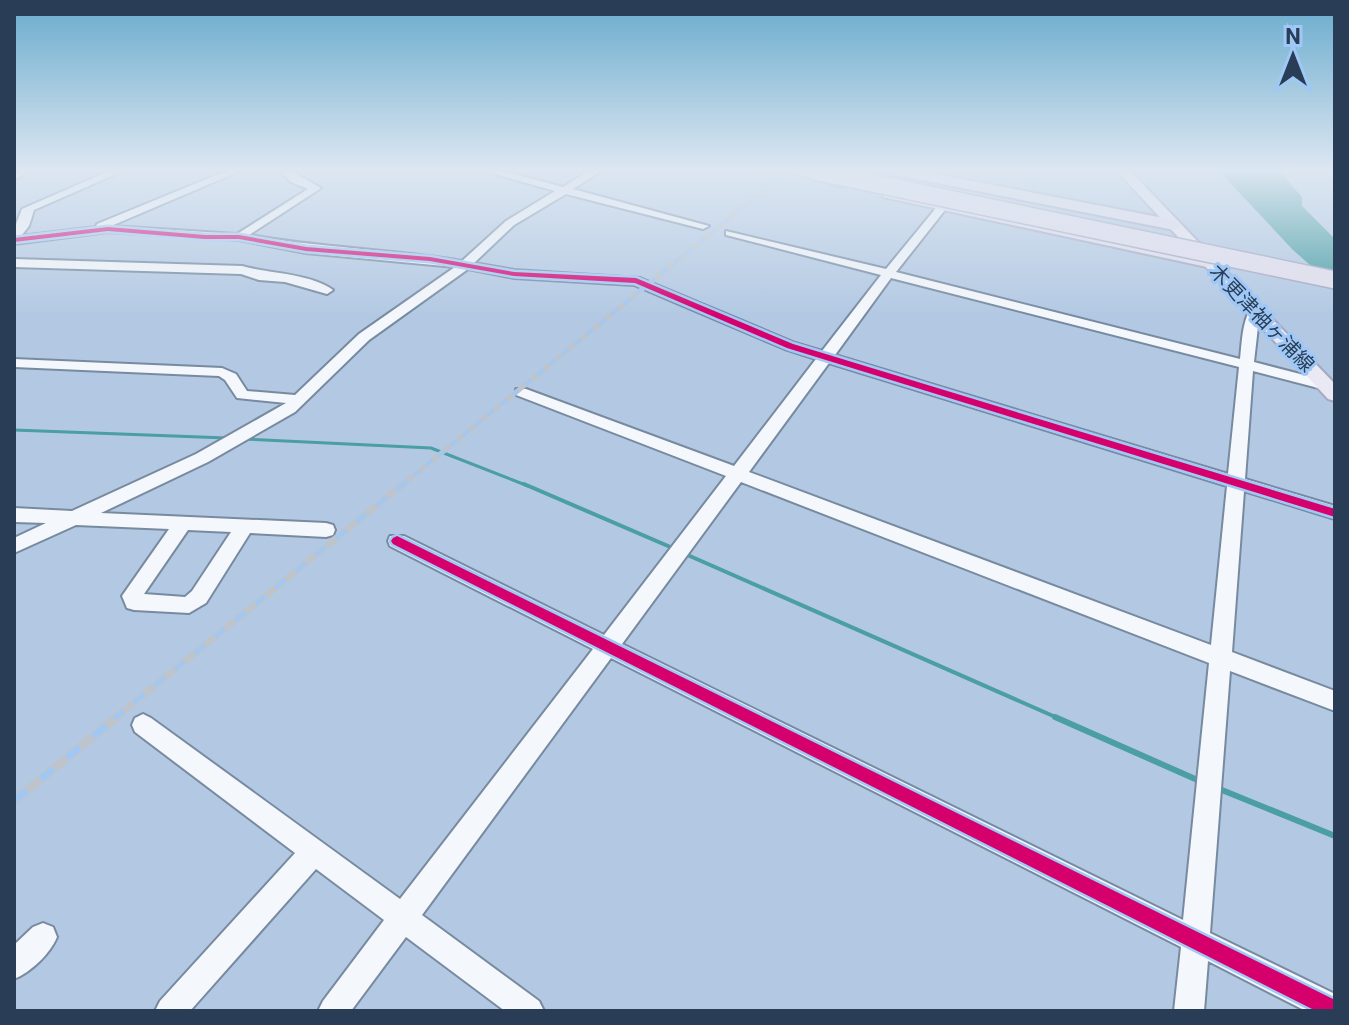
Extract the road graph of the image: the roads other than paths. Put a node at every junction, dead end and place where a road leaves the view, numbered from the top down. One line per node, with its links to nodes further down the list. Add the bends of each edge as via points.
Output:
1 (24, 219): 18 (street)
2 (118, 219): 15 (street)
3 (268, 219): 17 (street)
4 (517, 219): 22 (street)
5 (675, 219): 14 (street)
6 (933, 219): 24 (street)
7 (994, 219): 20 (highway, bridge)
8 (1043, 219): 25 (highway, bridge)
9 (1072, 219): 23 (highway, bridge)
10 (1102, 219): 21 (highway)
11 (1141, 219): 13 (highway)
12 (1168, 219): 13 (main road, 木更津袖ヶ浦線)
13 (1174, 225): 20 (main road, 木更津袖ヶ浦線)
14 (703, 226)
15 (91, 230): 17 (street); 18 (street); 19 (street)
16 (730, 233): 24 (street)
17 (239, 237): 22 (street)
18 (14, 238)
19 (14, 262): 26 (street, via 242,270)
20 (1207, 262): 27 (main road, 木更津袖ヶ浦線)
21 (1335, 266)
22 (463, 267): 28 (street, via 648,283); 33 (street, via 364,337)
23 (1335, 273)
24 (888, 274): 28 (street); 30 (street)
25 (1335, 280)
26 (327, 290)
27 (1255, 312): 30 (street); 31 (main road, 木更津袖ヶ浦線)
28 (827, 358): 34 (street); 35 (street)
29 (14, 363): 33 (street, via 222,372 242,395)
30 (1247, 363): 31 (street); 35 (street)
31 (1330, 390)
32 (521, 392): 34 (street)
33 (301, 400): 38 (street, via 202,458)
34 (738, 475): 44 (street); 45 (street)
35 (1236, 483): 36 (street); 45 (street)
36 (1335, 513)
37 (14, 515): 38 (street)
38 (74, 518): 39 (street); 43 (street)
39 (183, 523): 40 (street); 40 (street, via 132,596 134,602 189,605)
40 (245, 526): 41 (street)
41 (326, 530)
42 (397, 541): 44 (street)
43 (14, 546)
44 (610, 646): 49 (street); 51 (street)
45 (1220, 657): 46 (street); 51 (street)
46 (1335, 701)
47 (143, 725): 48 (street)
48 (315, 851): 49 (street); 54 (street)
49 (404, 918): 55 (street); 56 (street)
50 (43, 937): 52 (street)
51 (1195, 940): 53 (street); 57 (street)
52 (14, 965)
53 (1335, 1010)
54 (170, 1011)
55 (333, 1011)
56 (529, 1011)
57 (1189, 1011)

